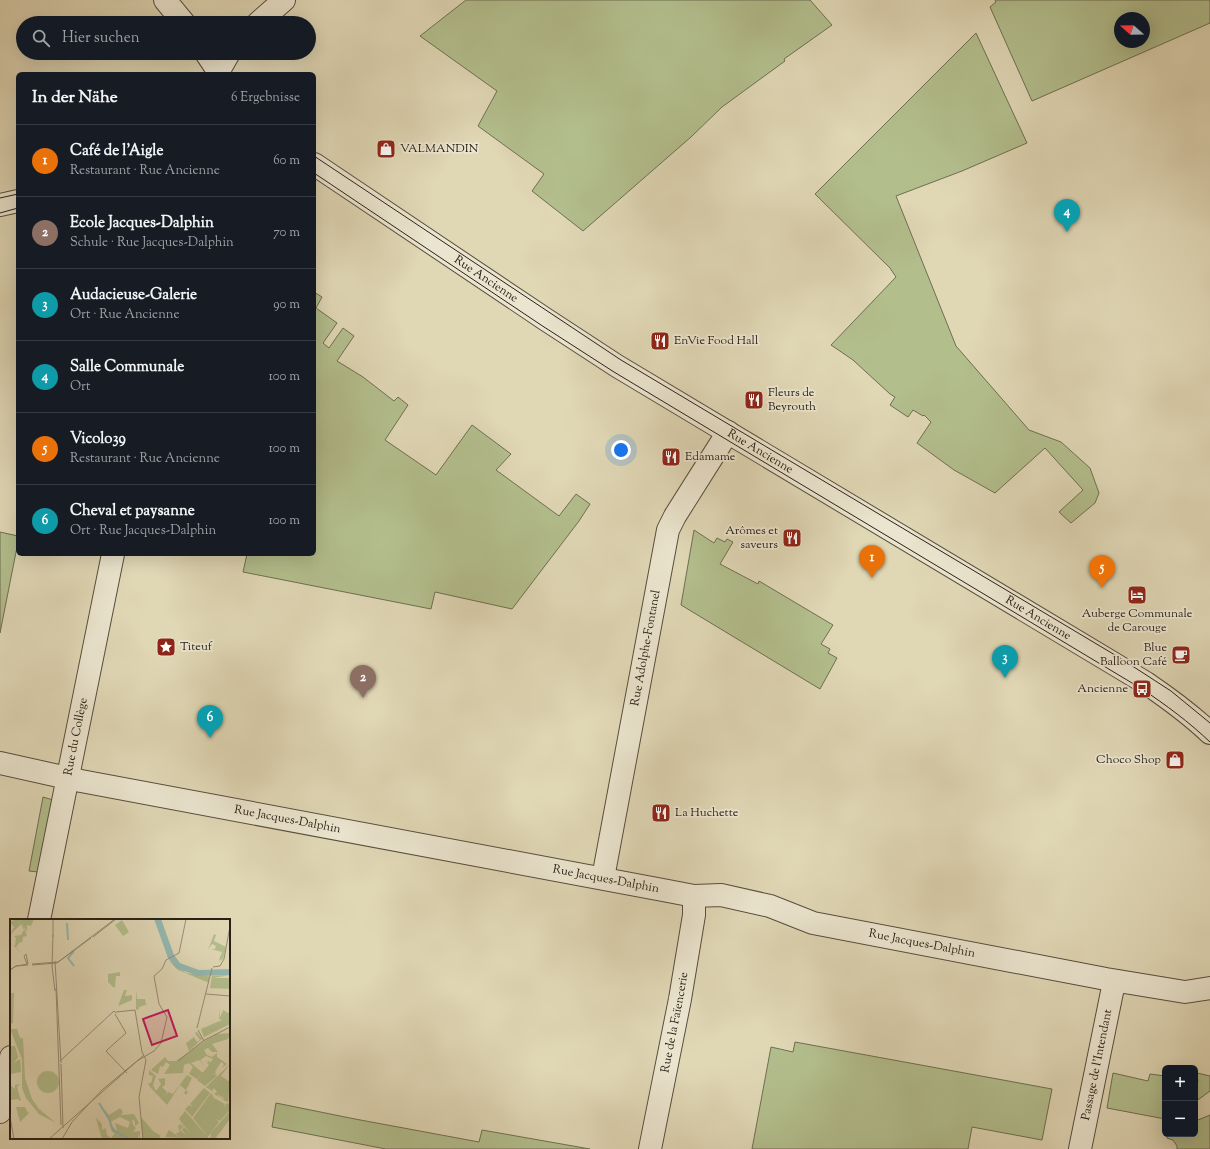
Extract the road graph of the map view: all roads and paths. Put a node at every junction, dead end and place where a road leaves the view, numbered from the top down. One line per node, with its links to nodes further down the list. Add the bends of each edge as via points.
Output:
1 (165, 0): 3 (street)
2 (284, 0): 4 (street)
3 (178, 16)
4 (266, 16)
5 (316, 165): 8 (street, Rue Ancienne, via 611,362)
6 (16, 201): 7 (street)
7 (0, 205)
8 (728, 432): 10 (street, Rue Ancienne, via 1146,683 1196,719); 13 (street, Rue Adolphe-Fontanel, via 668,530)
9 (113, 556): 12 (street, Rue du Collège)
10 (1210, 733)
11 (0, 763): 12 (street, Rue Jacques-Dalphin)
12 (68, 778): 13 (street, Rue Jacques-Dalphin); 15 (street, Rue du Collège)
13 (603, 878): 14 (street, Rue Jacques-Dalphin)
14 (694, 896): 16 (street, Rue Jacques-Dalphin, via 721,895 770,906 812,923); 20 (street, Rue de la Faïencerie, via 694,915 680,999)
15 (39, 919)
16 (1116, 981): 17 (street, Rue Jacques-Dalphin, via 1186,992); 21 (street, Passage de l'Intendant)
17 (1210, 988)
18 (10, 1062): 19 (street)
19 (0, 1112)
20 (650, 1149)
21 (1080, 1149)

